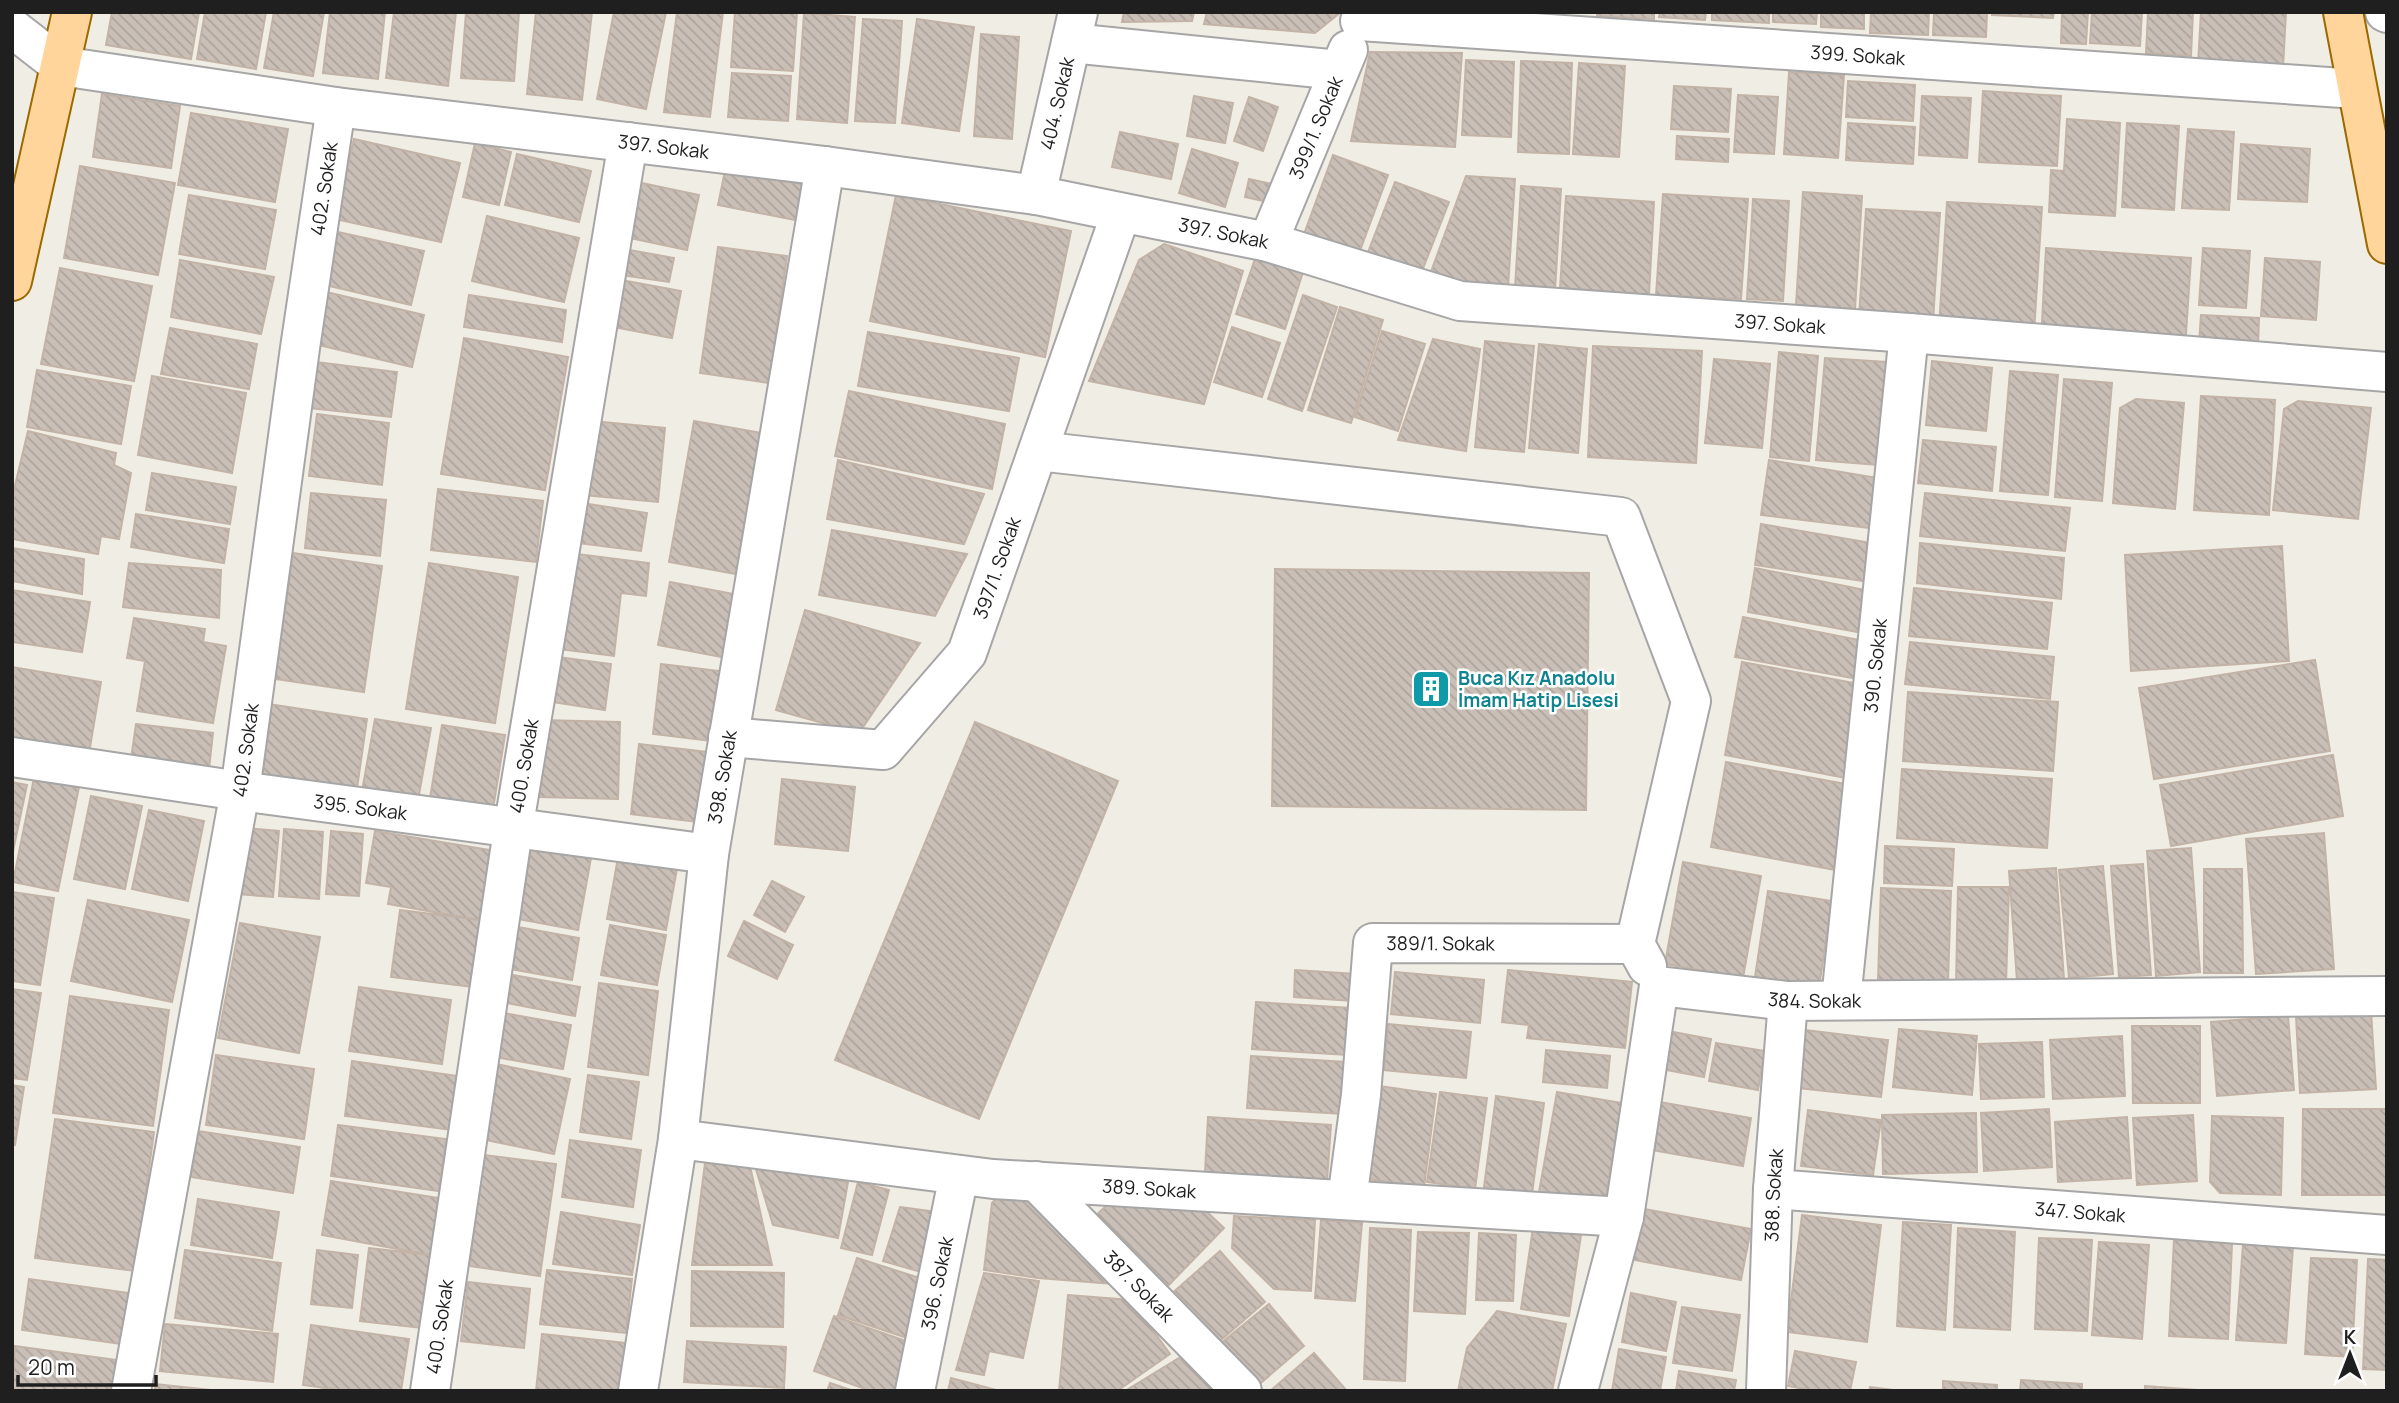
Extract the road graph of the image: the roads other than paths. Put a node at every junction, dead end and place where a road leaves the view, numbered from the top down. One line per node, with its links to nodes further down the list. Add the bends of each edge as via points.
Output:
1 (72, 12): 6 (main road)
2 (2343, 12): 8 (main road)
3 (1362, 17): 7 (street, 399/1. Sokak); 8 (street, 399. Sokak)
4 (12, 28): 6 (street)
5 (1075, 28): 7 (street); 12 (street, 404. Sokak)
6 (61, 66): 9 (street, 397. Sokak); 16 (main road)
7 (1339, 70): 14 (street, 399/1. Sokak)
8 (2357, 89): 15 (main road)
9 (336, 107): 10 (street, 397. Sokak); 22 (street, 402. Sokak)
10 (628, 142): 11 (street, 397. Sokak); 23 (street, 400. Sokak)
11 (825, 166): 12 (street, 397. Sokak); 20 (street, 398. Sokak)
12 (1036, 195): 13 (street, 397. Sokak)
13 (1121, 213): 14 (street, 397. Sokak); 19 (street, 397/1. Sokak)
14 (1268, 242): 17 (street, 397. Sokak, via 1460,302)
15 (2387, 244)
16 (12, 281)
17 (1909, 333): 18 (street, 397. Sokak); 28 (street, 390. Sokak)
18 (2387, 373)
19 (1038, 451): 20 (street, 397/1. Sokak, via 967,653 883,750); 25 (street, via 1621,516 1691,701)
20 (728, 737): 24 (street, 398. Sokak)
21 (12, 757): 22 (street, 395. Sokak)
22 (240, 792): 23 (street, 395. Sokak); 37 (street, 402. Sokak)
23 (513, 830): 24 (street, 395. Sokak); 38 (street, 400. Sokak)
24 (709, 855): 30 (street, 398. Sokak)
25 (1635, 944): 26 (street); 34 (street, 389/1. Sokak, via 1373,943)
26 (1659, 986): 29 (street, 384. Sokak); 35 (street)
27 (2387, 996): 28 (street, 384. Sokak)
28 (1841, 1000): 29 (street, 384. Sokak)
29 (1788, 1001): 33 (street, 388. Sokak)
30 (678, 1139): 31 (street, 389. Sokak); 39 (street, 398. Sokak)
31 (959, 1175): 32 (street, 389. Sokak); 40 (street, 396. Sokak)
32 (1036, 1181): 34 (street, 389. Sokak); 41 (street, 387. Sokak)
33 (1773, 1189): 36 (street, 347. Sokak); 43 (street, 388. Sokak)
34 (1347, 1200): 35 (street, 389. Sokak)
35 (1624, 1217): 42 (street)
36 (2387, 1235)
37 (131, 1391)
38 (430, 1391)
39 (638, 1391)
40 (915, 1391)
41 (1242, 1391)
42 (1578, 1391)
43 (1766, 1391)

